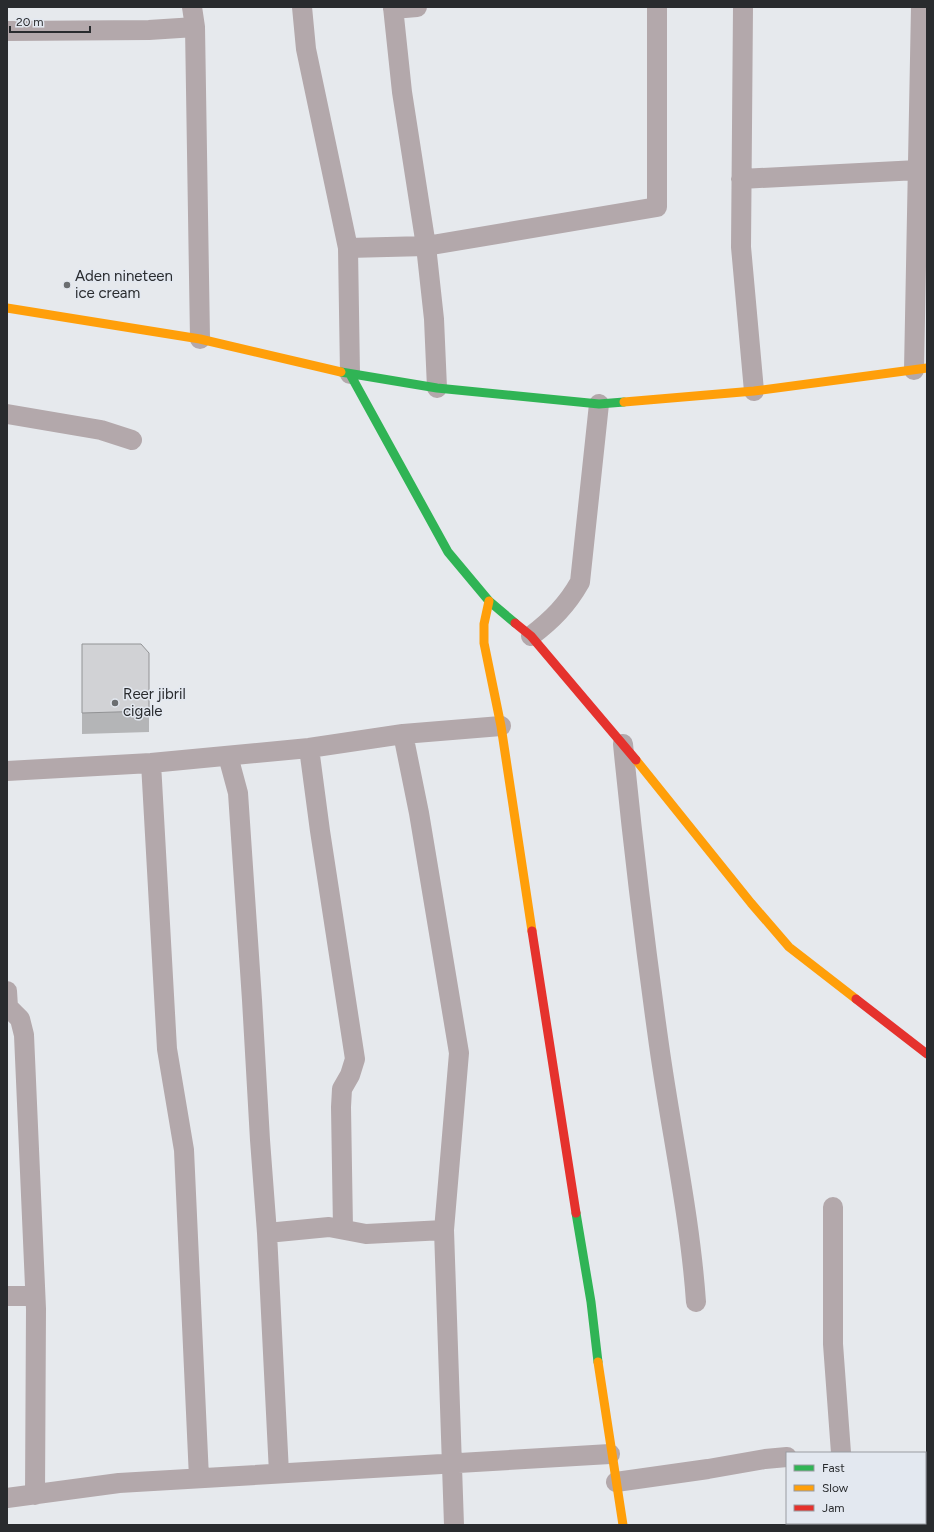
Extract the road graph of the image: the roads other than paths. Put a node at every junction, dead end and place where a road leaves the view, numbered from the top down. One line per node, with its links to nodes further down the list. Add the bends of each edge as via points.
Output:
1 (192, 7): 8 (street)
2 (302, 7): 15 (street, via 306,50)
3 (417, 7): 7 (street)
4 (657, 7): 14 (street, via 657,207)
5 (743, 7): 12 (street)
6 (921, 7): 10 (street)
7 (393, 8): 14 (street, via 402,92)
8 (195, 27): 9 (street); 17 (street)
9 (7, 31)
10 (924, 68): 11 (street)
11 (918, 170): 12 (street); 13 (street)
12 (741, 179): 21 (street, via 741,247)
13 (922, 239): 18 (street)
14 (426, 246): 15 (street); 20 (street)
15 (348, 248): 19 (street)
16 (7, 308): 17 (street)
17 (200, 339): 19 (street)
18 (920, 369): 21 (street)
19 (350, 374): 20 (street); 25 (street, via 448,552)
20 (438, 388): 22 (street)
21 (754, 391): 22 (street)
22 (599, 404): 26 (street, via 580,582 566,604 546,625)
23 (7, 414): 24 (street, via 101,430)
24 (132, 440)
25 (488, 601): 26 (street); 27 (street, via 484,644)
26 (531, 636): 29 (street)
27 (501, 726): 28 (street); 44 (street, via 591,1302)
28 (403, 734): 30 (street); 38 (street, via 419,813 459,1053)
29 (623, 744): 35 (street, via 789,947); 42 (street, via 659,1046 693,1256)
30 (308, 748): 31 (street); 37 (street, via 355,1059 342,1089 341,1101)
31 (228, 756): 32 (street); 39 (street, via 238,793)
32 (151, 763): 33 (street); 48 (street, via 167,1049 184,1150)
33 (7, 771)
34 (7, 991): 41 (street, via 8,1007 20,1019 24,1035)
35 (927, 1054)
36 (833, 1207): 43 (street, via 834,1344)
37 (342, 1229): 38 (street, via 366,1234); 39 (street, via 329,1227)
38 (444, 1230): 46 (street)
39 (267, 1233): 47 (street)
40 (7, 1296): 41 (street)
41 (35, 1296): 50 (street)
42 (696, 1302)
43 (840, 1452)
44 (610, 1454): 46 (street); 49 (street)
45 (786, 1457): 49 (street)
46 (453, 1463): 47 (street); 52 (street)
47 (279, 1473): 48 (street)
48 (199, 1478): 50 (street, via 119,1483)
49 (616, 1482): 53 (street)
50 (35, 1494): 51 (street)
51 (7, 1498)
52 (454, 1525)
53 (623, 1525)

